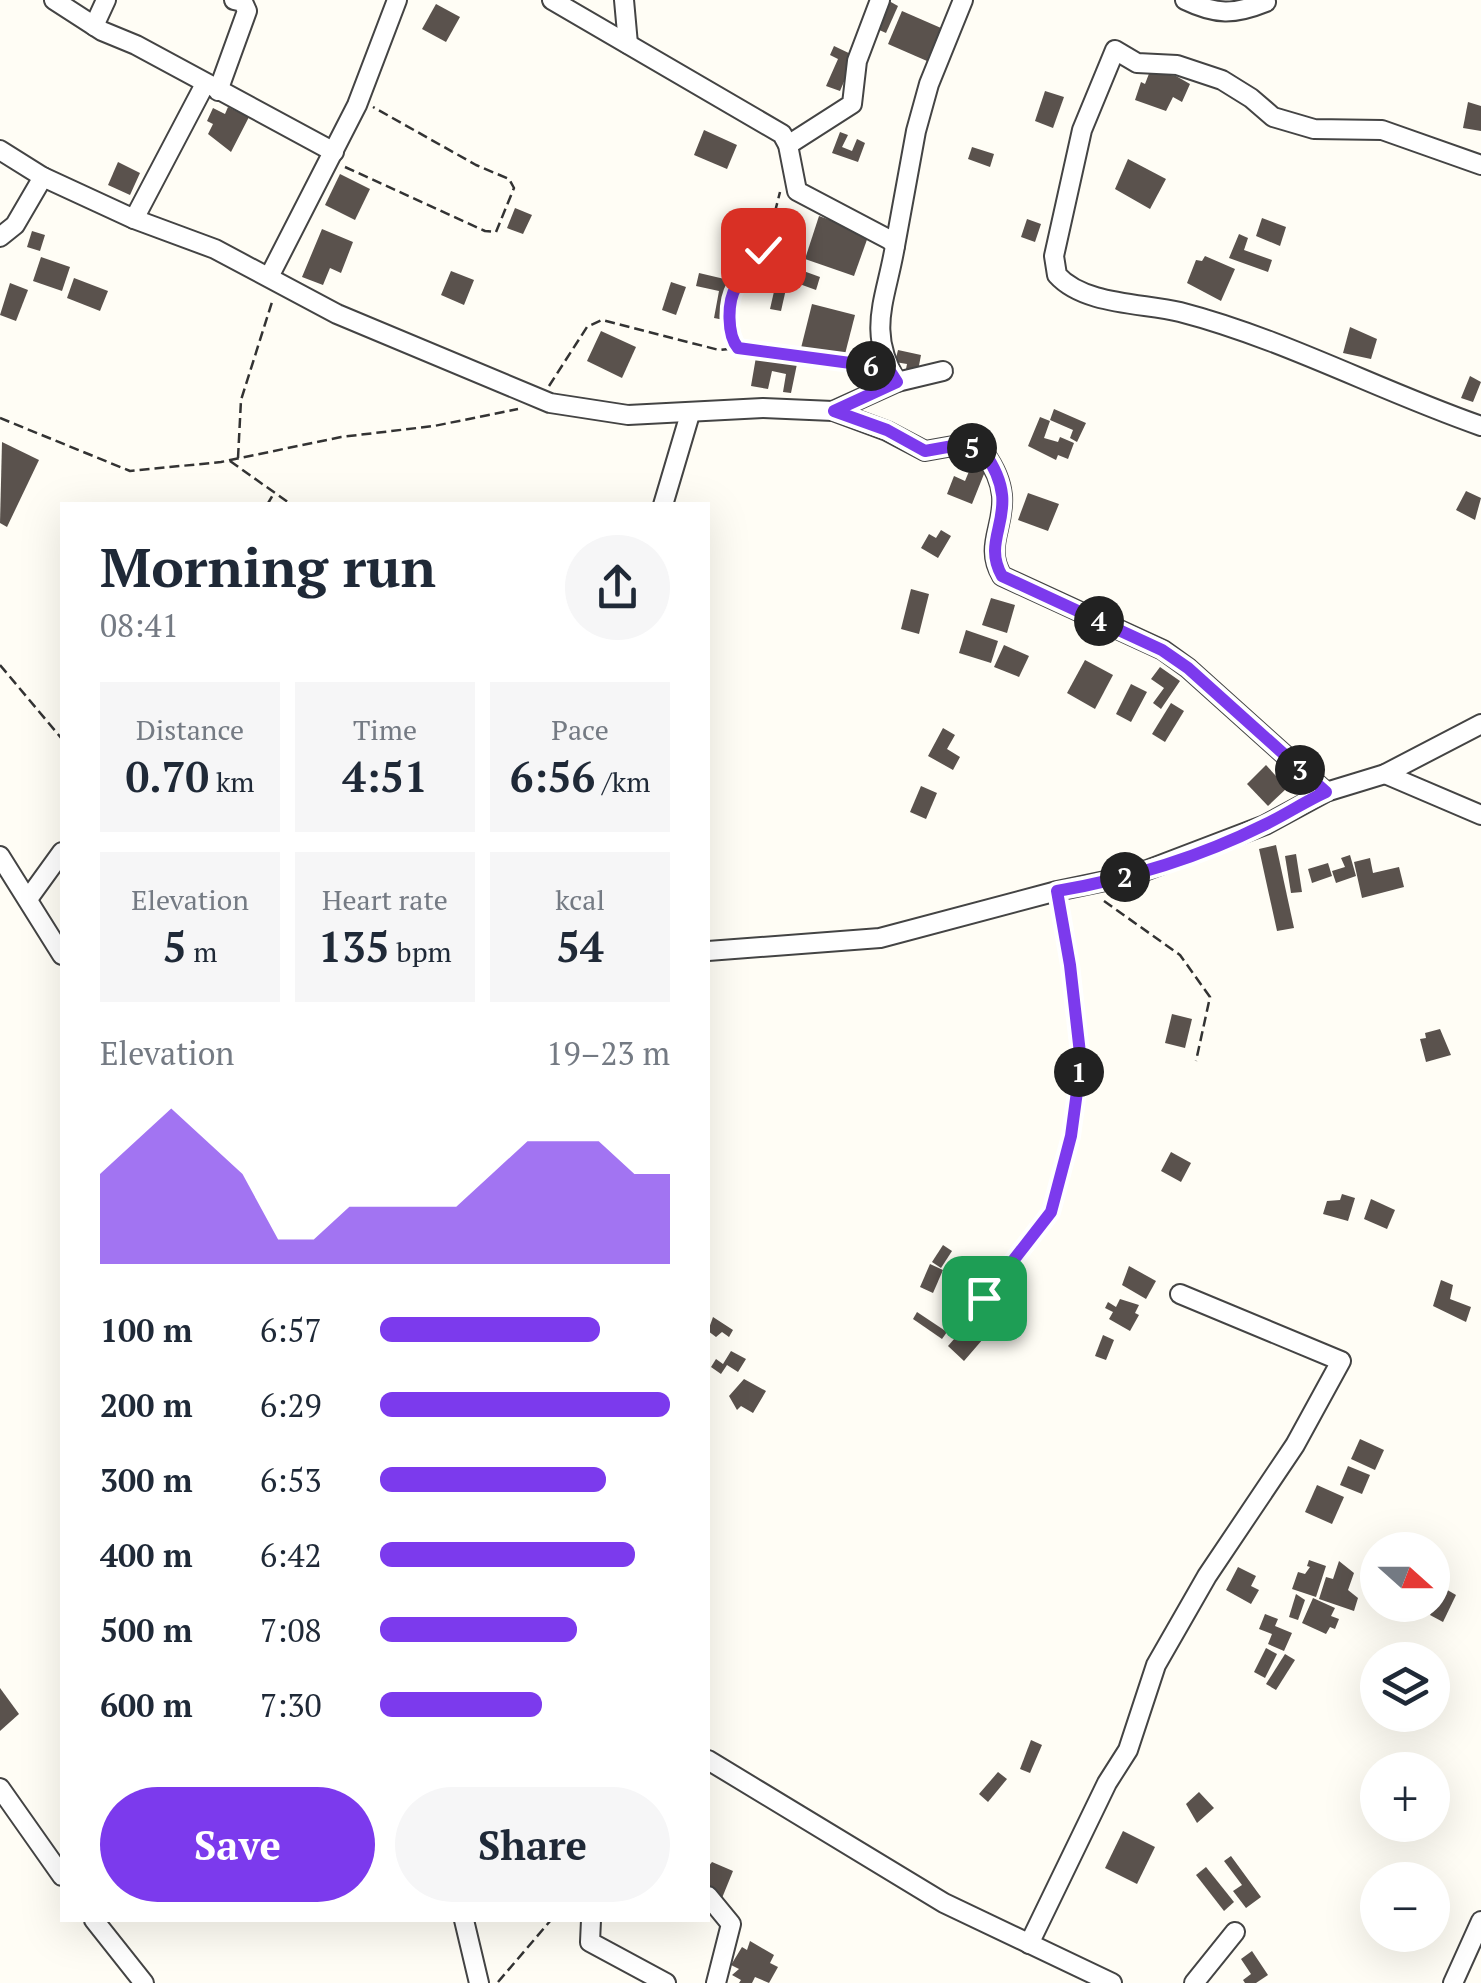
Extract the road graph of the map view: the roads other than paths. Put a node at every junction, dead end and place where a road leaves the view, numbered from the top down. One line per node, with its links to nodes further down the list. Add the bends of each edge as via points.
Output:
1 (54, 0): 11 (street)
2 (106, 0): 11 (street)
3 (234, 0): 13 (street, via 248,10)
4 (397, 0): 16 (street)
5 (624, 0): 12 (street)
6 (880, 0): 14 (street, via 857,62 852,104)
7 (963, 0): 21 (street, via 929,84)
8 (1184, 0): 9 (street, via 1218,14)
9 (1266, 2)
10 (565, 3): 12 (street)
11 (94, 26): 13 (street)
12 (628, 44): 14 (street, via 777,130)
13 (211, 88): 16 (street); 19 (street)
14 (788, 145): 21 (street, via 797,192)
15 (0, 150): 18 (street)
16 (332, 156): 22 (street)
17 (1481, 165): 27 (street, via 1382,130 1325,130 1272,118 1222,80 1177,64 1137,63 1114,50 1082,130 1054,256 1057,275 1073,287 1279,344)
18 (43, 177): 19 (street); 20 (street, via 15,225)
19 (134, 219): 22 (street)
20 (0, 237)
21 (894, 246): 24 (street, via 878,319)
22 (276, 279): 26 (street, via 337,314 545,401 628,415)
23 (943, 371): 24 (street)
24 (893, 375): 25 (street)
25 (834, 411): 26 (street); 31 (street, via 925,451 953,446 984,452 1004,489 1004,518 993,550 1002,576 1162,650)
26 (690, 414): 28 (street)
27 (1481, 426)
28 (663, 502)
29 (1481, 724): 30 (street)
30 (1385, 774): 31 (street); 32 (street)
31 (1326, 792): 36 (street, via 1265,825 1134,875 880,938)
32 (1481, 815)
33 (60, 855): 35 (street)
34 (0, 856): 35 (street)
35 (28, 898): 37 (street)
36 (710, 951)
37 (60, 952)
38 (1180, 1294): 48 (street, via 1341,1361 1296,1445 1156,1665 1128,1750)
39 (710, 1761): 48 (street, via 944,1903)
40 (0, 1788): 41 (street)
41 (60, 1873)
42 (710, 1898): 52 (street, via 731,1924)
43 (1481, 1920): 55 (street)
44 (96, 1922): 49 (street)
45 (464, 1922): 50 (street)
46 (591, 1922): 51 (street, via 590,1942)
47 (1236, 1932): 54 (street)
48 (1030, 1944): 53 (street)
49 (144, 1983)
50 (479, 1983)
51 (666, 1983)
52 (716, 1983)
53 (1112, 1983)
54 (1194, 1983)
55 (1453, 1983)

